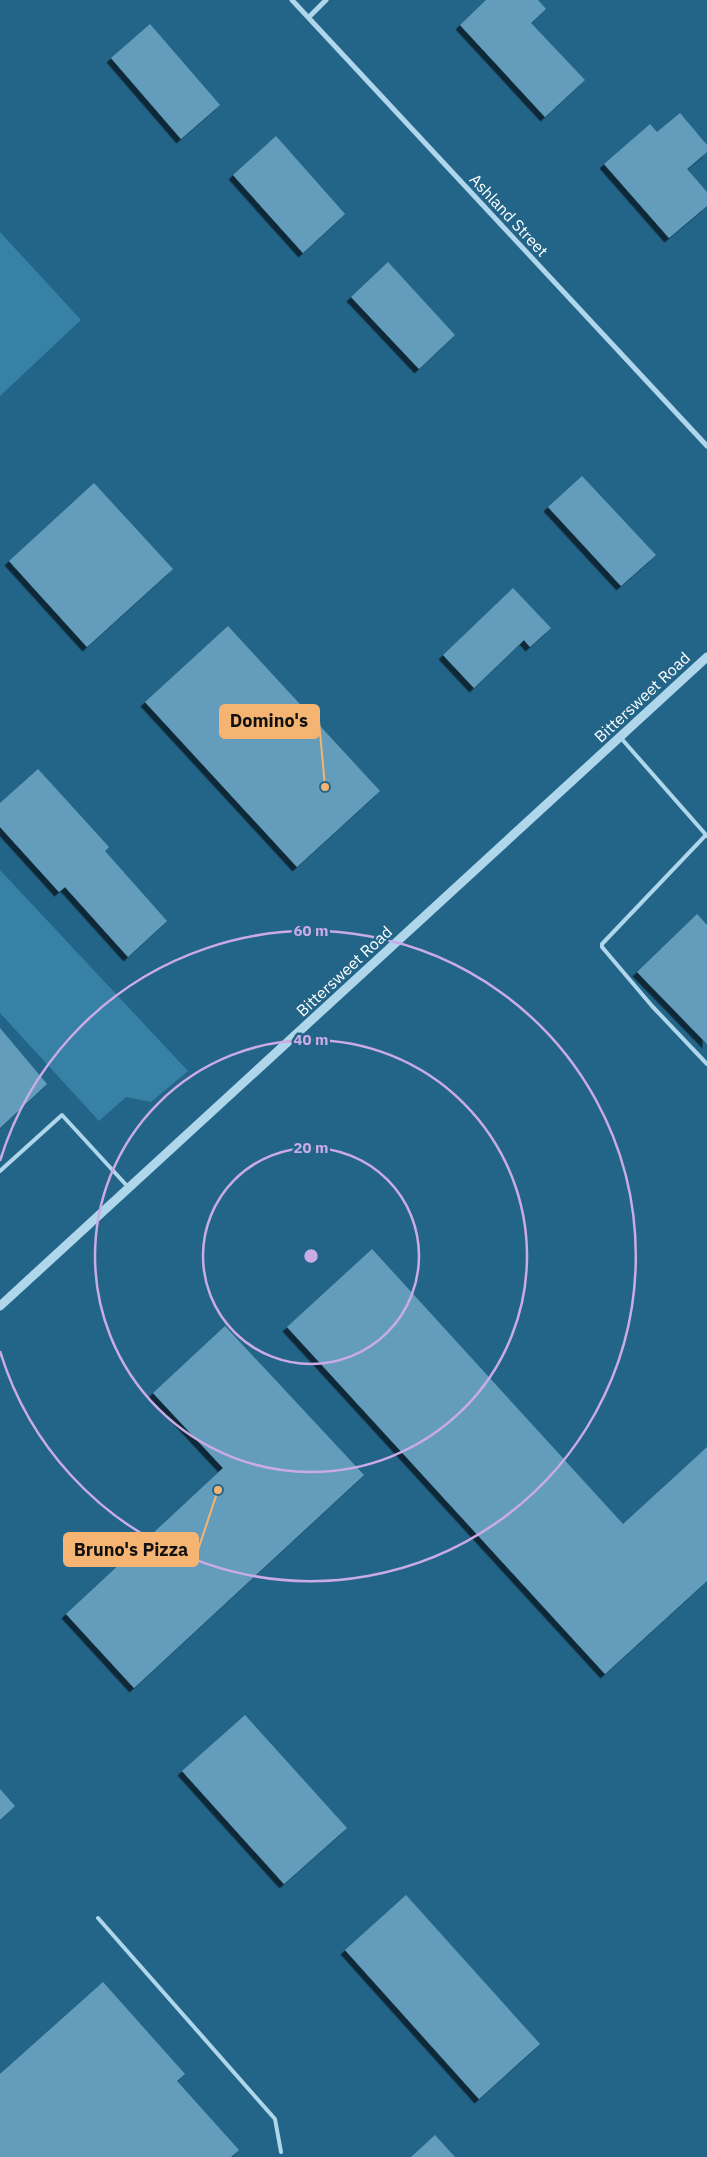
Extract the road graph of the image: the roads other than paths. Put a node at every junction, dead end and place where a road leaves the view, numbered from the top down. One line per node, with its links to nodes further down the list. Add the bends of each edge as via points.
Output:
1 (292, 0): 3 (street, Ashland Street)
2 (326, 0): 3 (street)
3 (309, 18): 4 (street, Ashland Street)
4 (707, 446)
5 (707, 657): 6 (street, Bittersweet Road)
6 (620, 737): 7 (lane); 10 (street, Bittersweet Road)
7 (707, 836): 8 (lane, via 602,947)
8 (707, 1064)
9 (0, 1171): 10 (lane, via 62,1115)
10 (129, 1188): 11 (street, Bittersweet Road)
11 (0, 1306)
12 (98, 1918): 13 (lane, via 275,2119)
13 (281, 2152)

